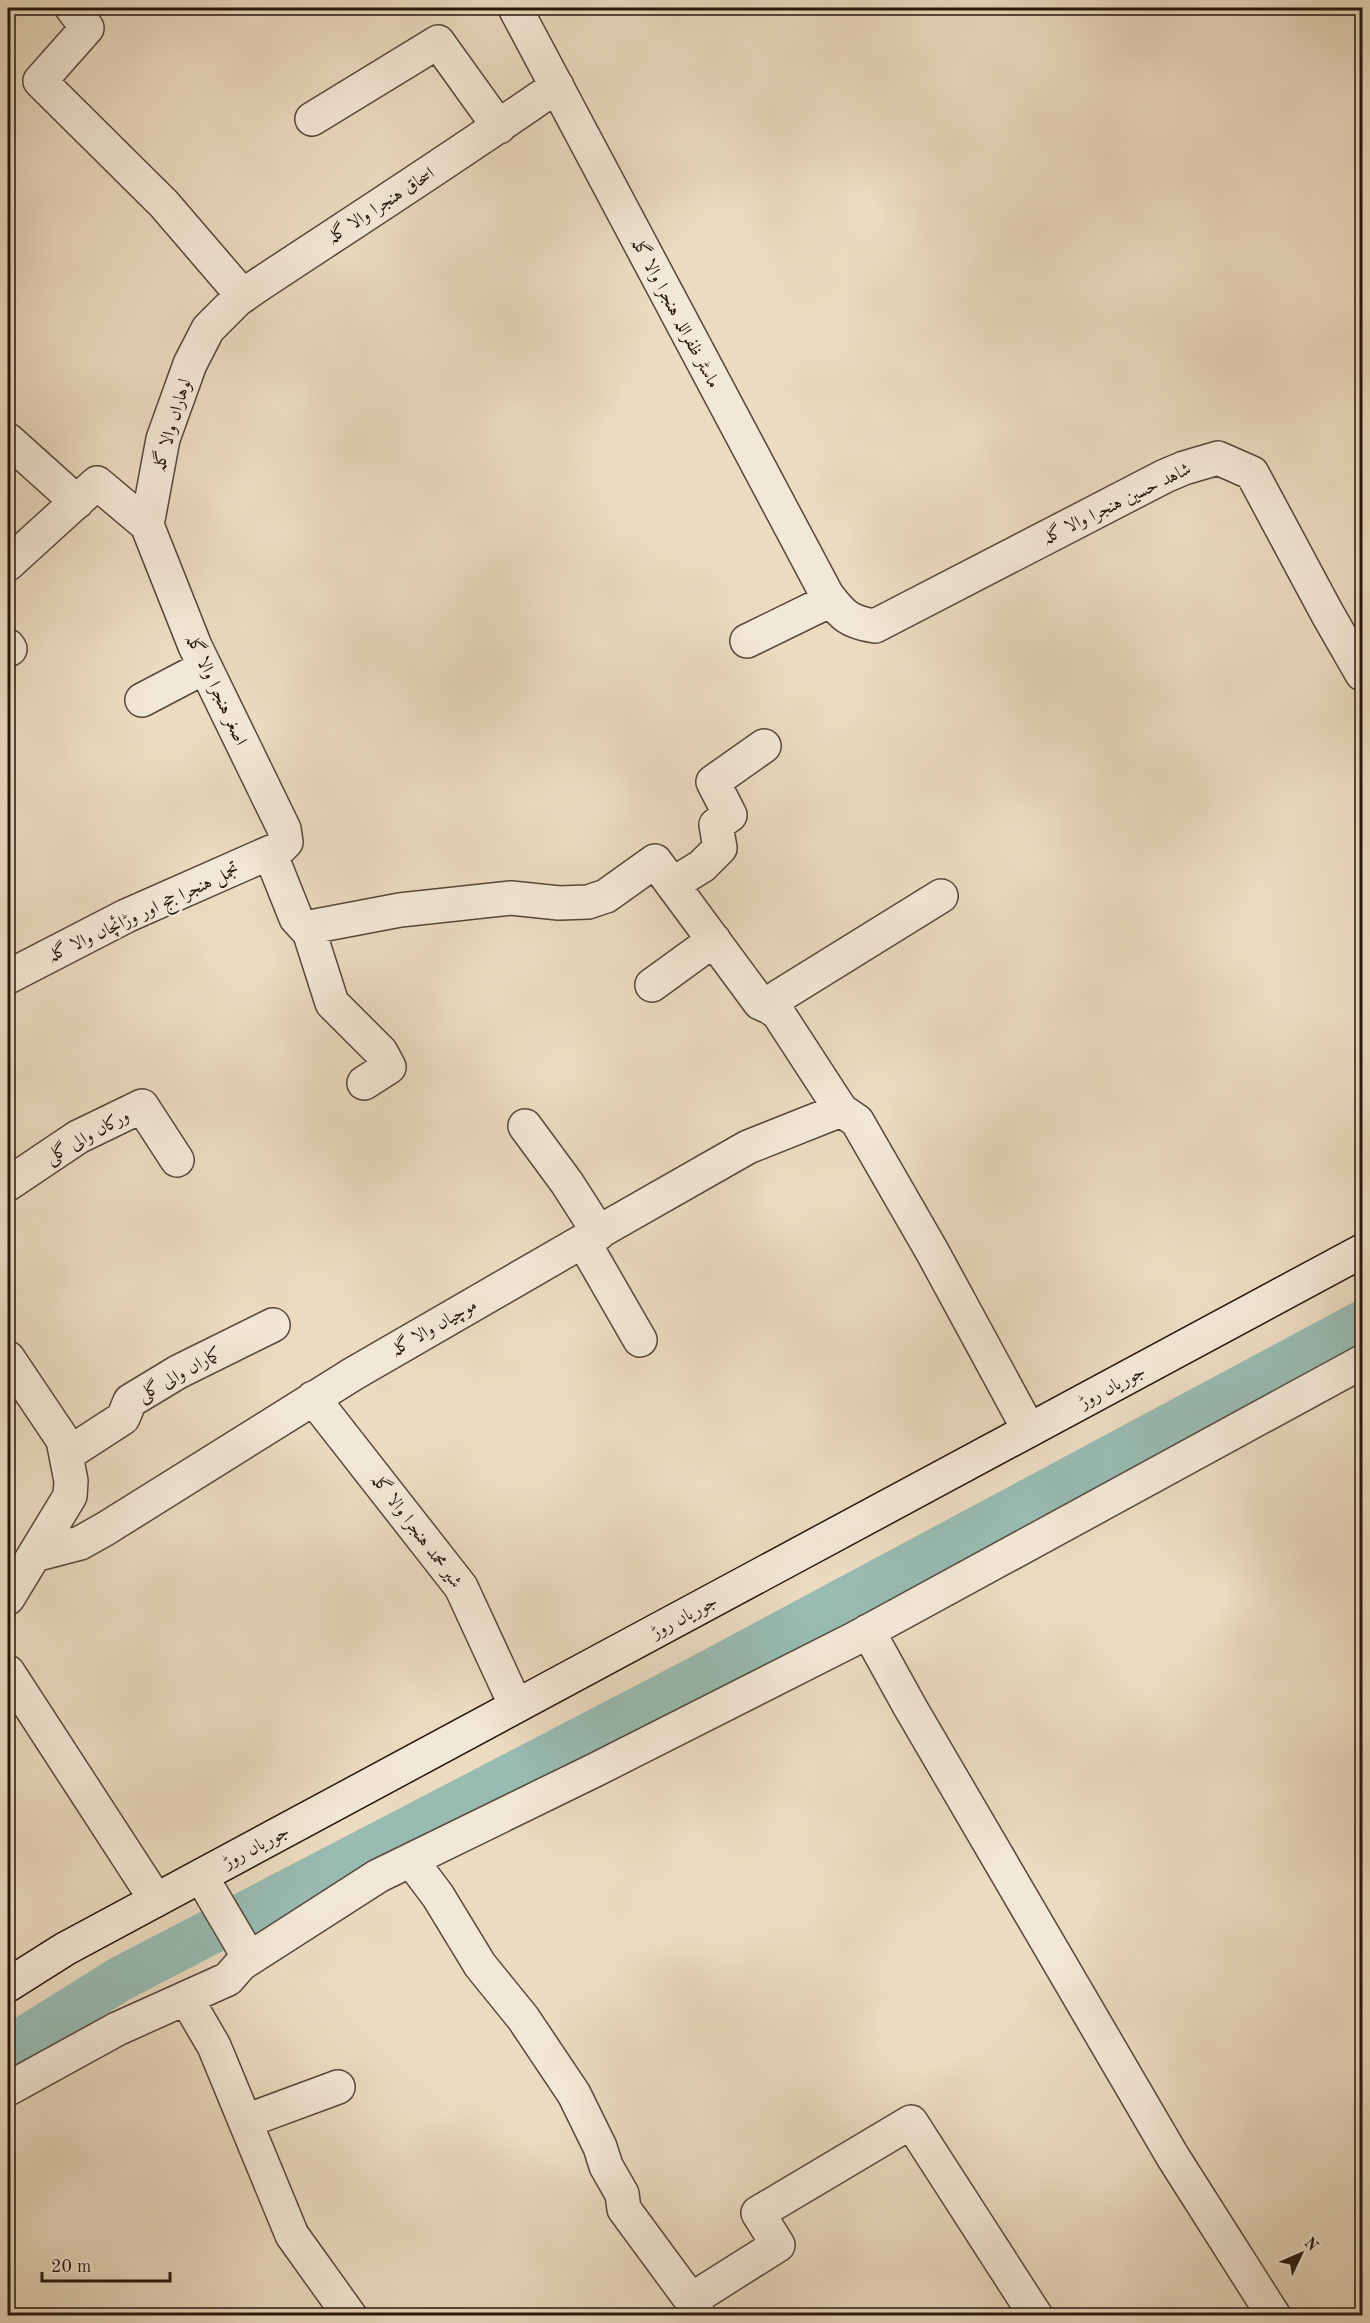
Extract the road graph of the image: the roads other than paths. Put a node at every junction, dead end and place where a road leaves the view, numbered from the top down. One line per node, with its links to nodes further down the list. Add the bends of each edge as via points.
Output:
1 (72, 8): 6 (street, via 87,28 40,81 164,204)
2 (515, 8): 3 (street, ماسٹر ظفراللہ ہنجرا والا گلہ)
3 (557, 86): 5 (street, اسحاق ہنجرا والا گلہ); 12 (street, ماسٹر ظفراللہ ہنجرا والا گلہ)
4 (312, 119): 5 (street, via 438,42)
5 (499, 127): 6 (street, اسحاق ہنجرا والا گلہ)
6 (243, 296): 7 (street, اسحاق ہنجرا والا گلہ)
7 (208, 329): 10 (street, لوہاراں والا گلہ, via 190,364 163,439)
8 (8, 440): 9 (street)
9 (77, 502): 10 (street, via 97,483); 11 (street)
10 (147, 525): 15 (street, اصغر ہنجرا والا گلہ)
11 (8, 564)
12 (837, 607): 13 (street); 14 (street, شاہد حسین ہنجرا والا گلہ, via 857,623 875,626 1165,476 1218,458 1251,473)
13 (747, 641)
14 (1360, 663)
15 (205, 667): 16 (street); 18 (street, اصغر ہنجرا والا گلہ, via 284,829 286,842)
16 (142, 700)
17 (764, 746): 19 (street, via 713,782 730,815 716,825 720,848 702,866)
18 (275, 851): 21 (street, via 296,918); 23 (street, تجمل ہنجرا جج اور وڑائچاں والا گلہ, via 126,916)
19 (673, 884): 21 (street, via 655,861 606,896 588,902 511,898 400,910); 22 (street)
20 (941, 896): 25 (street, via 778,997)
21 (308, 927): 26 (street, via 332,1003 381,1052 389,1066)
22 (714, 940): 24 (street); 25 (street, via 759,1003)
23 (8, 977)
24 (652, 985)
25 (772, 1009): 27 (street)
26 (364, 1083)
27 (841, 1110): 31 (street, موچیاں والا گلہ, via 748,1148); 38 (street, via 857,1121)
28 (525, 1126): 31 (street, via 567,1183)
29 (177, 1160): 30 (street, ورکاں والی گلی, via 142,1106 78,1137)
30 (8, 1184)
31 (591, 1237): 34 (street); 37 (street, موچیاں والا گلہ)
32 (1362, 1251): 38 (street, جوریاں روڑ)
33 (273, 1325): 39 (street, کماراں والی گلی, via 178,1372 130,1401 123,1418)
34 (640, 1340)
35 (8, 1358): 39 (street, via 63,1440)
36 (1362, 1362): 43 (street)
37 (313, 1398): 40 (street, موچیاں والا گلہ); 45 (street, شیر محمد ہنجرا والا گلہ, via 461,1587)
38 (1029, 1430): 45 (street, جوریاں روڑ)
39 (69, 1468): 40 (street); 41 (street, via 70,1496)
40 (105, 1529): 41 (street, موچیاں والا گلہ, via 80,1543)
41 (34, 1555): 42 (street)
42 (8, 1598)
43 (868, 1630): 46 (street); 58 (street, via 1173,2157)
44 (8, 1672): 48 (street)
45 (516, 1706): 47 (street, جوریاں روڑ)
46 (411, 1860): 49 (street); 55 (street, via 480,1965 523,2018 574,2094 622,2194 624,2209)
47 (206, 1885): 48 (street, جوریاں روڑ); 49 (street)
48 (156, 1900): 50 (street, جوریاں روڑ)
49 (238, 1950): 51 (street, via 228,1979)
50 (8, 1984)
51 (186, 1998): 53 (street, via 117,2029); 54 (street, via 214,2046)
52 (338, 2087): 54 (street)
53 (8, 2089)
54 (246, 2121): 56 (street, via 292,2235)
55 (695, 2308): 57 (street, via 778,2245 758,2213 911,2122)
56 (350, 2316)
57 (1036, 2316)
58 (1274, 2316)

